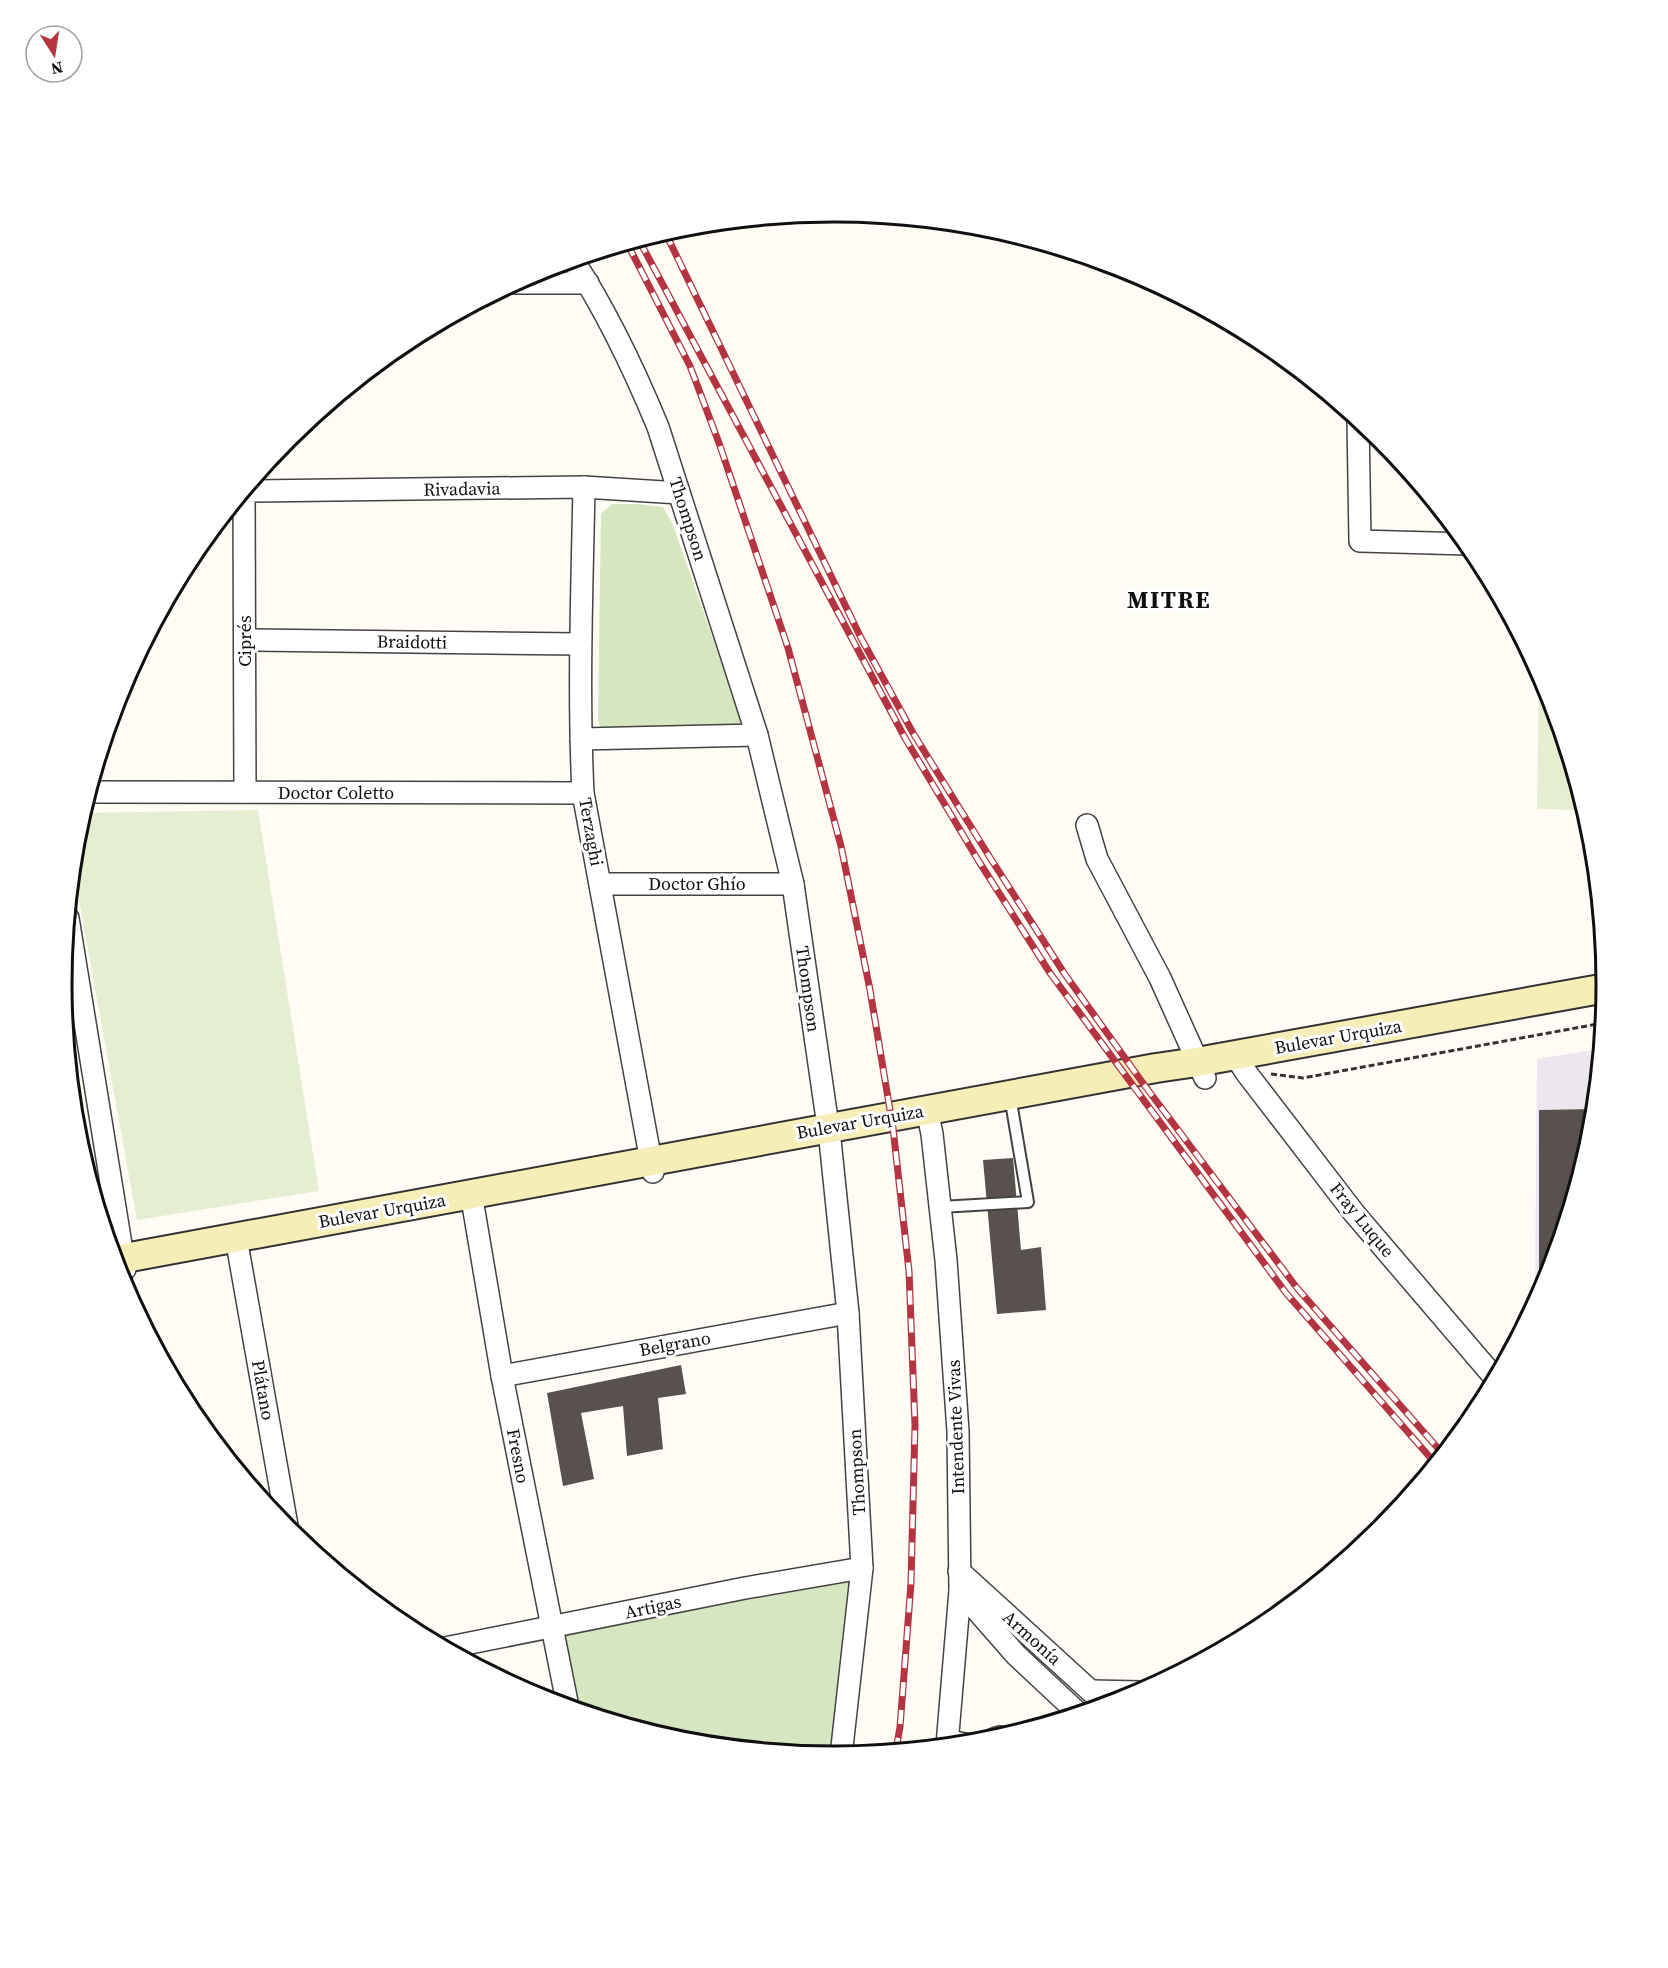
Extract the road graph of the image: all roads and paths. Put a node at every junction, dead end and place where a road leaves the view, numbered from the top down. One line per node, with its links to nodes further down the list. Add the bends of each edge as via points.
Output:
1 (577, 267): 3 (street, Thompson)
2 (535, 283): 3 (street)
3 (588, 284): 7 (street, Thompson, via 640,383)
4 (1358, 431): 9 (street, via 1360,541)
5 (584, 487): 6 (street, Rivadavia); 7 (street, Rivadavia); 11 (street, Terzaghi)
6 (254, 490)
7 (679, 493): 12 (street, Thompson)
8 (244, 502): 10 (street, Ciprés)
9 (1456, 544)
10 (244, 640): 11 (street, Braidotti); 15 (street, Ciprés)
11 (580, 644): 13 (street, Terzaghi)
12 (757, 735): 13 (street); 19 (street, Thompson)
13 (581, 739): 16 (street, Terzaghi)
14 (97, 792): 15 (street, Doctor Coletto)
15 (245, 792): 16 (street, Doctor Coletto)
16 (584, 793): 18 (street, Terzaghi)
17 (1087, 825): 25 (street, via 1097,859 1160,978)
18 (600, 884): 19 (street, Doctor Ghío); 29 (street, Terzaghi)
19 (794, 884): 28 (street, Thompson)
20 (73, 953): 32 (street)
21 (1596, 990): 24 (main road, Bulevar Urquiza)
22 (1595, 1007): 24 (main road, Bulevar Urquiza)
23 (1594, 1025): 24 (path, via 1303,1078)
24 (1240, 1063): 25 (main road, Bulevar Urquiza); 37 (street, Fray Luque, via 1354,1213)
25 (1201, 1070): 26 (main road, Bulevar Urquiza, via 1139,1087); 27 (main road, Bulevar Urquiza, via 1145,1070)
26 (1012, 1108): 27 (main road, Bulevar Urquiza); 31 (lane, via 1028,1202)
27 (928, 1116): 28 (main road, Bulevar Urquiza); 31 (street, Intendente Vivas)
28 (829, 1134): 29 (main road, Bulevar Urquiza); 36 (street, Thompson)
29 (652, 1167): 30 (main road, Bulevar Urquiza); 34 (main road, Bulevar Urquiza)
30 (473, 1205): 33 (main road, Bulevar Urquiza); 38 (street, Fresno)
31 (940, 1207): 41 (street, Intendente Vivas, via 957,1409)
32 (116, 1240)
33 (238, 1249): 35 (main road, Bulevar Urquiza); 39 (street, Plátano)
34 (125, 1264)
35 (126, 1264)
36 (848, 1313): 38 (street, Belgrano); 40 (street, Thompson)
37 (1490, 1372)
38 (502, 1376): 42 (street, Fresno)
39 (285, 1512)
40 (862, 1568): 42 (street, Artigas); 48 (street, Thompson)
41 (960, 1581): 45 (street, Armonía); 46 (street, Armonía, via 1016,1655); 47 (street, Intendente Vivas)
42 (552, 1628): 43 (street, Artigas); 44 (street, Fresno)
43 (455, 1645)
44 (566, 1697)
45 (1098, 1698)
46 (1073, 1708)
47 (954, 1736)
48 (842, 1746)

